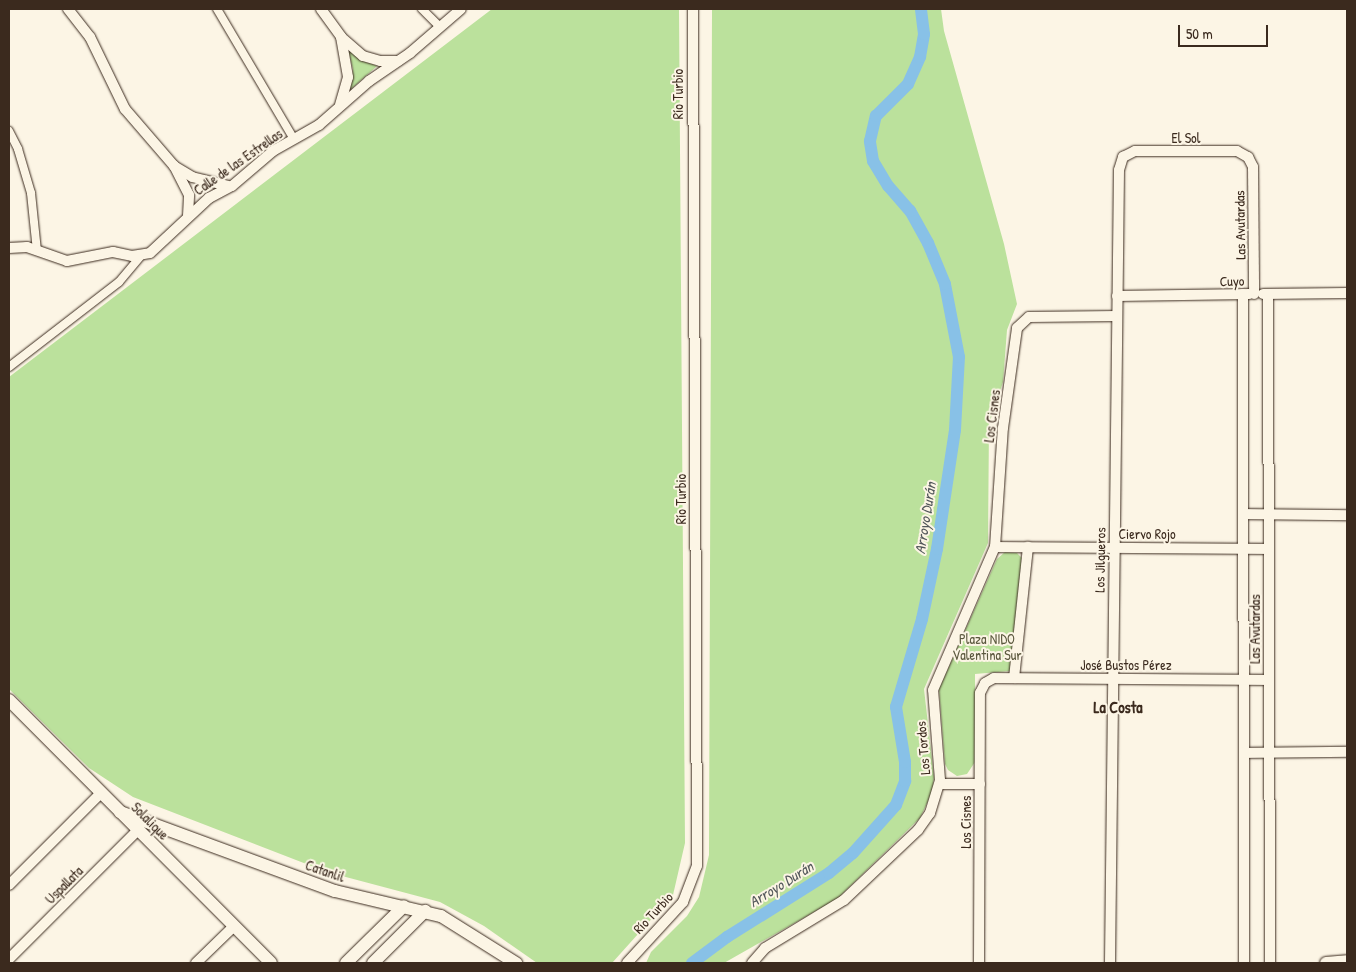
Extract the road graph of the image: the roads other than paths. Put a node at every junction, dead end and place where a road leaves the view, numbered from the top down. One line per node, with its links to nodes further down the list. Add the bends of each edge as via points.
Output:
1 (68, 9): 15 (street, via 90,37 125,109)
2 (217, 9): 12 (street)
3 (321, 9): 8 (street)
4 (422, 9): 7 (street)
5 (692, 9): 61 (street, Río Turbio, via 697,866 683,902)
6 (458, 11): 7 (street, Calle de las Estrellas)
7 (440, 27): 9 (street, Calle de las Estrellas)
8 (340, 37): 9 (street, via 364,56 380,61); 10 (street, via 348,77 345,95)
9 (399, 61): 10 (street, Calle de las Estrellas, via 369,81)
10 (336, 110): 12 (street, Calle de las Estrellas)
11 (9, 131): 19 (street, via 29,183)
12 (294, 139): 16 (street, Calle de las Estrellas, via 263,158)
13 (1123, 157): 14 (street, El Sol, via 1135,151 1237,151); 25 (street, Los Jilgueros, via 1118,170)
14 (1248, 157): 23 (street, Las Avutardas, via 1253,167)
15 (174, 166): 16 (street, via 212,184); 17 (street, via 189,195)
16 (232, 186): 17 (street, Calle de las Estrellas, via 209,198)
17 (188, 217): 20 (street, Calle de las Estrellas, via 161,245)
18 (9, 248): 19 (street, via 17,246)
19 (37, 251): 20 (street, via 67,261 113,252)
20 (141, 256): 27 (street, via 119,282)
21 (1347, 293): 24 (street, Cuyo)
22 (1243, 294): 23 (street, Cuyo); 25 (street, Cuyo); 28 (street, Las Avutardas)
23 (1254, 294): 24 (street, Cuyo)
24 (1268, 294): 29 (street, Las Avutardas)
25 (1117, 296): 26 (street, Los Jilgueros)
26 (1117, 316): 31 (street, Los Cisnes, via 1033,316 1022,321 1016,333 1003,428); 33 (street, Los Jilgueros)
27 (9, 367)
28 (1244, 514): 29 (street); 34 (street, Las Avutardas)
29 (1269, 514): 30 (street); 35 (street, Las Avutardas)
30 (1347, 515)
31 (995, 547): 32 (street, Ciervo Rojo); 45 (street, Los Tordos, via 934,683)
32 (1028, 547): 33 (street, Ciervo Rojo); 36 (street)
33 (1114, 548): 34 (street, Ciervo Rojo); 37 (street, Los Jilgueros)
34 (1244, 548): 35 (street, Ciervo Rojo); 38 (street, Las Avutardas)
35 (1269, 549): 39 (street, Las Avutardas)
36 (1014, 678): 37 (street, José Bustos Pérez); 40 (street, José Bustos Pérez)
37 (1113, 679): 38 (street, José Bustos Pérez); 64 (street, Los Jilgueros)
38 (1244, 680): 39 (street, José Bustos Pérez); 43 (street, Las Avutardas)
39 (1269, 680): 44 (street, Las Avutardas)
40 (985, 682): 46 (street, Los Cisnes, via 980,693)
41 (9, 700): 47 (street, Solalique)
42 (1347, 752): 44 (street)
43 (1244, 753): 44 (street); 65 (street, Las Avutardas)
44 (1269, 753): 66 (street, Las Avutardas)
45 (940, 784): 46 (street); 62 (street, Los Tordos, via 934,805 924,822 865,880 828,912 765,948)
46 (980, 784): 63 (street, Los Cisnes)
47 (101, 793): 48 (street, Solalique); 50 (street)
48 (120, 812): 49 (street, Solalique); 51 (street, Catanlil, via 335,891)
49 (138, 830): 53 (street, Solalique); 54 (street, Uspallata)
50 (9, 884)
51 (404, 906): 52 (street, Catanlil); 58 (street)
52 (425, 911): 59 (street); 60 (street, Catanlil, via 448,919)
53 (234, 926): 56 (street); 57 (street, Solalique)
54 (9, 959)
55 (1347, 961): 67 (street)
56 (196, 963)
57 (271, 963)
58 (346, 963)
59 (373, 963)
60 (516, 963)
61 (627, 963)
62 (752, 963)
63 (979, 963)
64 (1110, 963)
65 (1244, 963)
66 (1270, 963)
67 (1326, 963)

